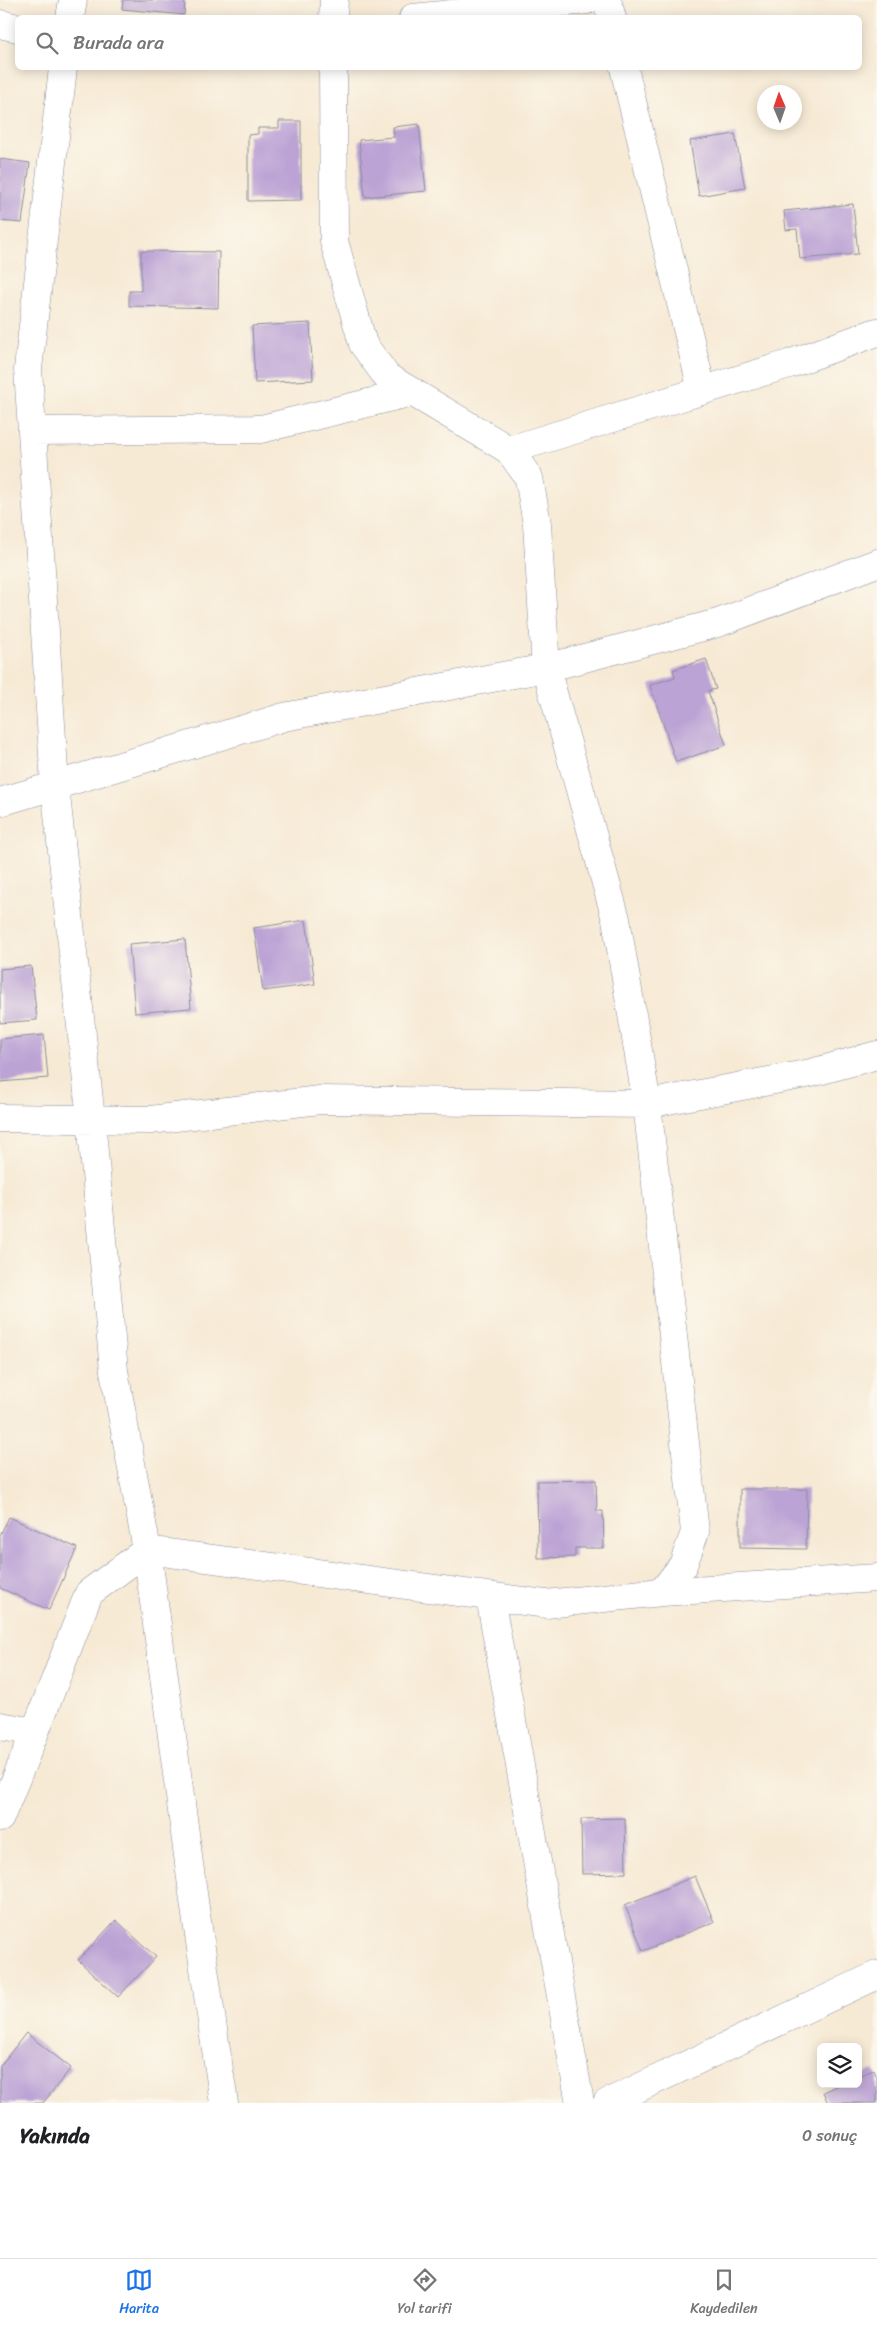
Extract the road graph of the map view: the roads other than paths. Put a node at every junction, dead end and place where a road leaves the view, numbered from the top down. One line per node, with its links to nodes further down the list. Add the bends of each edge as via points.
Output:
1 (73, 0): 5 (street)
2 (334, 0): 6 (street)
3 (587, 0): 7 (street)
4 (607, 0): 8 (street)
5 (70, 15)
6 (333, 15)
7 (442, 15)
8 (611, 15)
9 (0, 24): 10 (street)
10 (15, 27)
11 (63, 70): 17 (street, via 28,369)
12 (333, 70): 16 (street, via 334,241 363,344 387,376)
13 (624, 70): 15 (street)
14 (877, 332): 15 (street, via 789,364)
15 (702, 390): 18 (street)
16 (412, 392): 17 (street, via 261,429); 18 (street)
17 (32, 431): 21 (street)
18 (509, 450): 20 (street, via 529,478 537,524)
19 (877, 563): 20 (street, via 718,623)
20 (546, 668): 21 (street, via 284,717); 24 (street, via 616,919)
21 (55, 786): 22 (street); 26 (street)
22 (0, 802)
23 (877, 1056): 24 (street, via 811,1073)
24 (647, 1104): 26 (street, via 320,1100 150,1120); 29 (street, via 695,1532 683,1565)
25 (0, 1118): 26 (street)
26 (91, 1119): 27 (street, via 114,1372)
27 (147, 1550): 30 (street); 32 (street, via 89,1593); 35 (street)
28 (877, 1578): 29 (street)
29 (662, 1592): 30 (street, via 546,1604)
30 (490, 1597): 36 (street)
31 (0, 1726): 32 (street)
32 (34, 1732): 33 (street)
33 (0, 1818)
34 (877, 1975): 37 (street)
35 (224, 2103)
36 (580, 2103)
37 (607, 2103)

